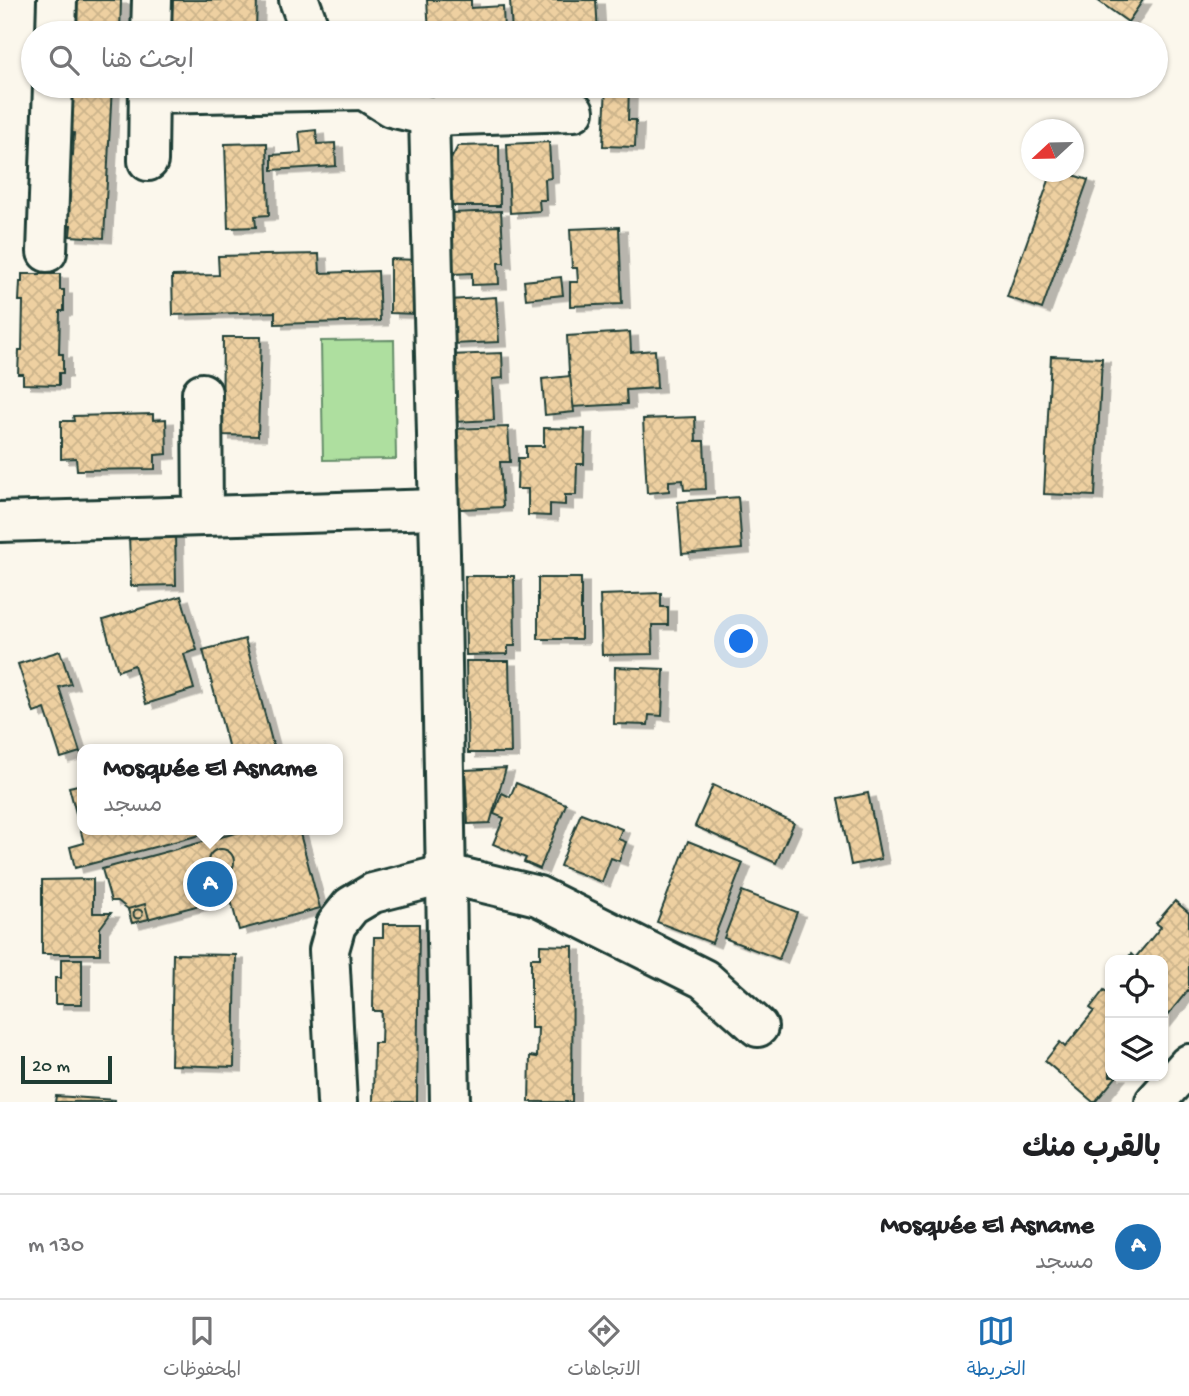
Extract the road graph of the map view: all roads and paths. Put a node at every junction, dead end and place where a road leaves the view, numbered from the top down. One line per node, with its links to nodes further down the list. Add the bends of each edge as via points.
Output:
1 (57, 0): 4 (street)
2 (152, 0): 5 (street)
3 (299, 0): 6 (street)
4 (56, 21)
5 (151, 21)
6 (307, 21)
7 (53, 98): 13 (street)
8 (149, 98): 12 (street)
9 (377, 98): 11 (street, via 391,107)
10 (574, 111): 11 (street)
11 (429, 116): 15 (street)
12 (148, 161)
13 (47, 252)
14 (202, 393): 16 (street)
15 (438, 509): 16 (street); 18 (street)
16 (203, 516): 17 (street)
17 (0, 522)
18 (447, 874): 19 (street, via 538,896 704,979); 21 (street, via 373,892 351,906 336,925 329,950); 22 (street)
19 (758, 1027)
20 (1189, 1064): 23 (street)
21 (337, 1102)
22 (450, 1102)
23 (1155, 1102)

